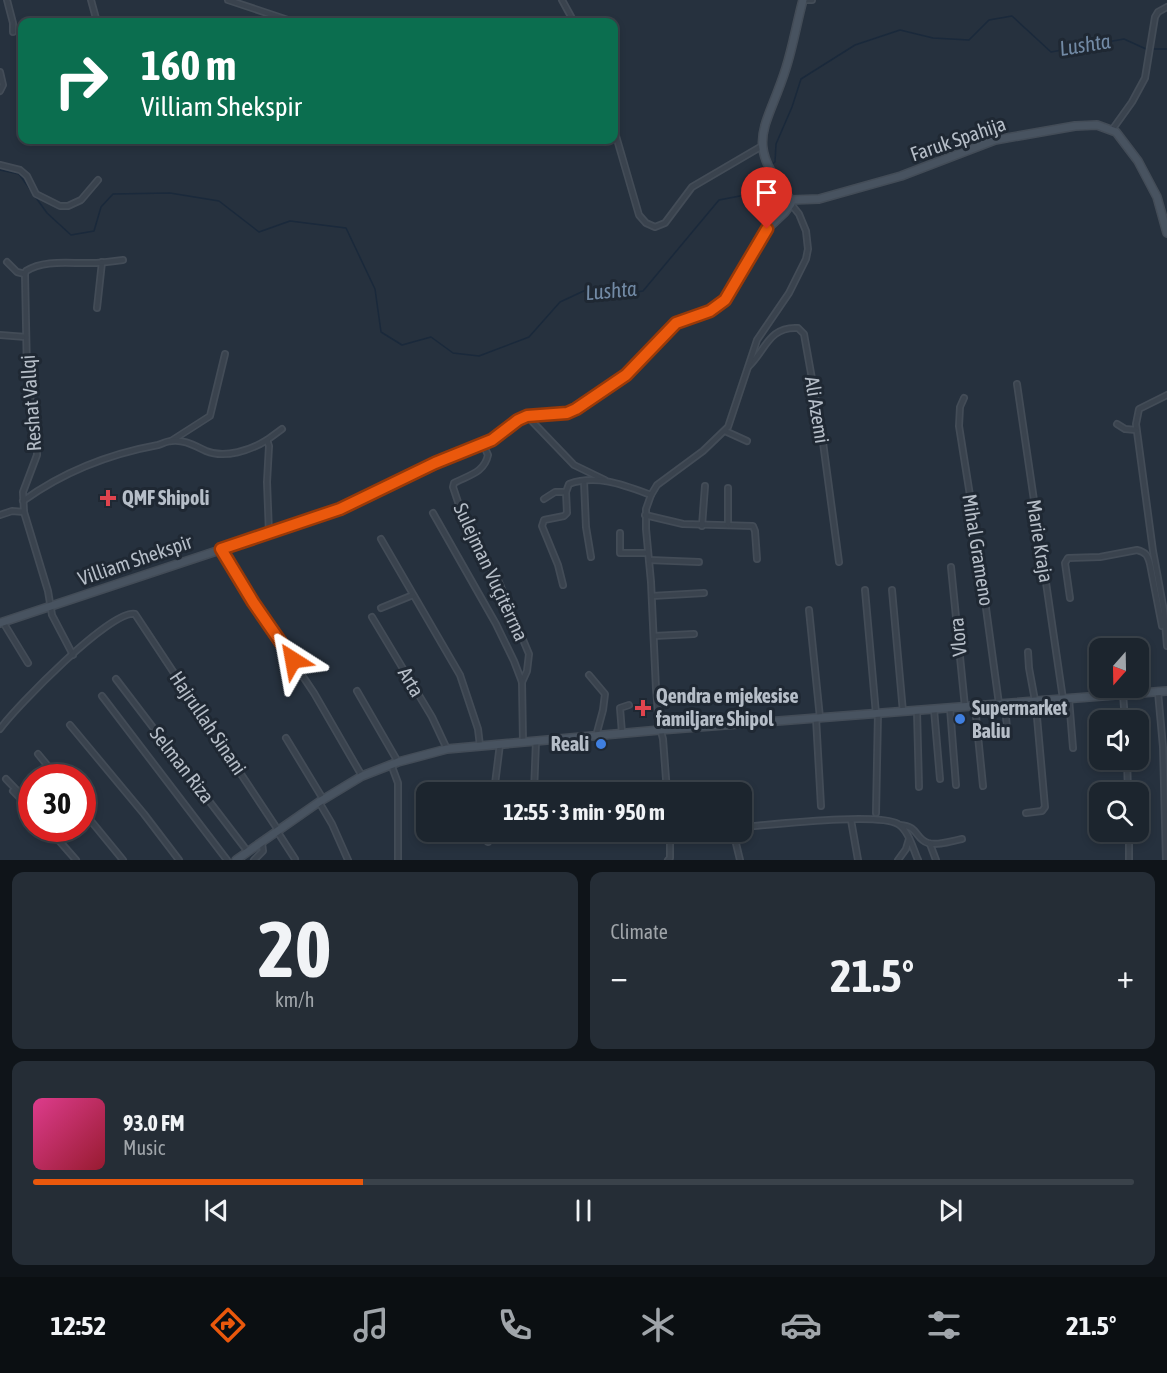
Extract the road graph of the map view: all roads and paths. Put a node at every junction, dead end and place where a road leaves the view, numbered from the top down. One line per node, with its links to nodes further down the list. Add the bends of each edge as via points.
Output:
1 (7, 0): 11 (street)
2 (91, 0): 8 (street)
3 (228, 0): 9 (street)
4 (562, 0): 10 (street)
5 (803, 0): 6 (street); 16 (street, via 786,68 767,115)
6 (812, 0)
7 (1167, 7): 14 (street, via 1155,17 1145,78)
8 (96, 18)
9 (282, 18)
10 (572, 18)
11 (13, 32)
12 (0, 72): 13 (street)
13 (0, 91)
14 (1112, 130): 19 (street, Faruk Spahija, via 1088,124 995,140 902,176 819,199); 20 (street, via 1125,141 1147,175)
15 (618, 143): 16 (street, via 639,215 654,227 665,223 692,187)
16 (762, 145): 19 (street, via 772,174)
17 (0, 165): 18 (street, via 20,170 36,194 60,206 81,200)
18 (98, 180)
19 (791, 202): 29 (street, via 806,231 806,259 789,293 757,340); 33 (street, Villiam Shekspir, via 767,229 725,300 710,311 676,323 626,375 576,409)
20 (1167, 233)
21 (123, 260): 23 (street)
22 (7, 262): 24 (street)
23 (102, 262): 24 (street, via 56,263 30,268); 25 (street)
24 (25, 274): 27 (street, Reshat Vallqi)
25 (97, 308)
26 (0, 335): 27 (street, Reshat Vallqi)
27 (26, 337): 49 (street, Reshat Vallqi, via 37,455)
28 (225, 354): 39 (street, via 210,416)
29 (748, 366): 37 (street); 64 (street, Ali Azemi, via 779,332 798,328 804,334)
30 (1017, 384): 94 (street, Marie Kraja)
31 (1167, 395): 36 (street, via 1140,409)
32 (964, 398): 96 (street, Mihal Grameno, via 960,407 960,436)
33 (527, 416): 41 (street, Villiam Shekspir); 42 (street, via 574,465)
34 (1117, 424): 36 (street)
35 (282, 429): 38 (street)
36 (1136, 430): 80 (street)
37 (725, 431): 40 (street); 47 (street, via 664,479)
38 (267, 440): 39 (street, via 246,450 220,454); 56 (street)
39 (171, 441): 49 (street, via 93,463 50,482)
40 (747, 441)
41 (483, 444): 56 (street, Villiam Shekspir, via 332,512); 87 (street, Sulejman Vuçitërrna, via 488,455 483,467 453,487 463,517 499,582 527,647 529,665)
42 (606, 480): 43 (street); 47 (street)
43 (584, 481): 46 (street, via 568,484); 60 (street)
44 (705, 486): 55 (street)
45 (728, 488): 54 (street)
46 (566, 492): 48 (street, via 555,492); 66 (street, via 567,513 544,520 542,526)
47 (651, 495): 53 (street)
48 (544, 499)
49 (23, 501): 50 (street, Reshat Vallqi)
50 (24, 512): 52 (street); 73 (street, Reshat Vallqi)
51 (433, 513): 87 (street, Sulejman Vuçitërrna, via 501,633)
52 (0, 515)
53 (645, 515): 55 (street); 61 (street)
54 (728, 525): 55 (street); 62 (street, via 753,526)
55 (702, 526)
56 (269, 533): 59 (street, Villiam Shekspir)
57 (620, 533): 61 (street, via 620,553)
58 (381, 539): 70 (street)
59 (221, 549): 73 (street, Villiam Shekspir); 122 (street, via 314,693)
60 (591, 557)
61 (648, 557): 63 (street); 71 (street)
62 (757, 559)
63 (699, 562)
64 (839, 562)
65 (951, 567): 99 (street, Vlora)
66 (563, 585)
67 (866, 590): 104 (street)
68 (892, 590): 102 (street)
69 (704, 593): 71 (street)
70 (413, 595): 74 (street); 116 (street, via 460,675)
71 (652, 596): 79 (street)
72 (1070, 598): 80 (street, via 1065,563 1068,558 1143,551 1148,556)
73 (50, 607): 77 (street, Villiam Shekspir); 83 (street, Reshat Vallqi)
74 (381, 608)
75 (809, 610): 105 (street)
76 (372, 617): 118 (street, Arta)
77 (1, 623): 84 (street)
78 (694, 634): 79 (street)
79 (654, 636): 109 (street)
80 (1166, 640): 81 (street)
81 (1167, 646)
82 (1028, 652): 95 (street)
83 (73, 655): 107 (street, via 35,688); 142 (street, Hajrullah Sinani, via 99,632 129,614 137,616)
84 (28, 663)
85 (589, 675): 111 (street, via 605,694)
86 (116, 679): 151 (street, Selman Riza)
87 (522, 682): 114 (street, Sulejman Vuçitërrna)
88 (357, 691): 120 (street)
89 (1167, 691): 90 (street)
90 (1158, 692): 91 (street); 168 (street)
91 (1149, 693)
92 (102, 696): 156 (street)
93 (1089, 697): 94 (street)
94 (1066, 699): 95 (street); 117 (street, Marie Kraja)
95 (1035, 701): 96 (street); 137 (street, via 1045,809)
96 (1002, 704): 98 (street); 108 (street, Mihal Grameno)
97 (629, 705): 110 (street, via 620,708)
98 (975, 706): 99 (street); 129 (street)
99 (965, 707): 100 (street)
100 (950, 708): 101 (street); 128 (street)
101 (934, 709): 103 (street); 124 (street)
102 (903, 711): 103 (street); 104 (street)
103 (918, 711): 130 (street)
104 (877, 714): 105 (street); 136 (street)
105 (818, 718): 109 (street); 135 (street)
106 (70, 725): 155 (street)
107 (0, 729)
108 (1007, 729)
109 (660, 730): 110 (street); 127 (street)
110 (621, 733): 111 (street)
111 (596, 736): 113 (street)
112 (286, 738): 134 (street)
113 (536, 741): 114 (street); 126 (street)
114 (523, 742): 115 (street)
115 (500, 744): 116 (street); 125 (street)
116 (480, 746): 118 (street)
117 (1073, 748)
118 (447, 749): 120 (street)
119 (38, 754): 121 (street)
120 (395, 763): 122 (street); 161 (street)
121 (46, 764)
122 (362, 776): 134 (street)
123 (6, 779): 132 (street)
124 (940, 779)
125 (495, 782)
126 (534, 782)
127 (666, 782)
128 (956, 785)
129 (983, 786)
130 (919, 787)
131 (13, 791): 133 (street)
132 (18, 792)
133 (18, 795)
134 (321, 801): 142 (street); 160 (street)
135 (821, 806)
136 (876, 813)
137 (1026, 813)
138 (851, 820): 139 (street); 140 (street); 163 (street)
139 (900, 825): 143 (street); 150 (street, via 913,828)
140 (752, 826)
141 (96, 827): 154 (street)
142 (278, 831): 149 (street); 159 (street, Hajrullah Sinani)
143 (909, 839): 164 (street); 165 (street)
144 (962, 839): 150 (street)
145 (62, 842): 153 (street)
146 (670, 842): 152 (street)
147 (736, 842): 162 (street)
148 (1128, 842): 167 (street)
149 (262, 843): 151 (street); 158 (street, via 263,851)
150 (930, 844): 166 (street)
151 (248, 852): 157 (street)
152 (670, 859)
153 (77, 860)
154 (123, 860)
155 (179, 860)
156 (227, 860)
157 (237, 860)
158 (254, 860)
159 (295, 860)
160 (348, 860)
161 (398, 860)
162 (740, 860)
163 (858, 860)
164 (898, 860)
165 (918, 860)
166 (936, 860)
167 (1129, 860)
168 (1166, 860)

